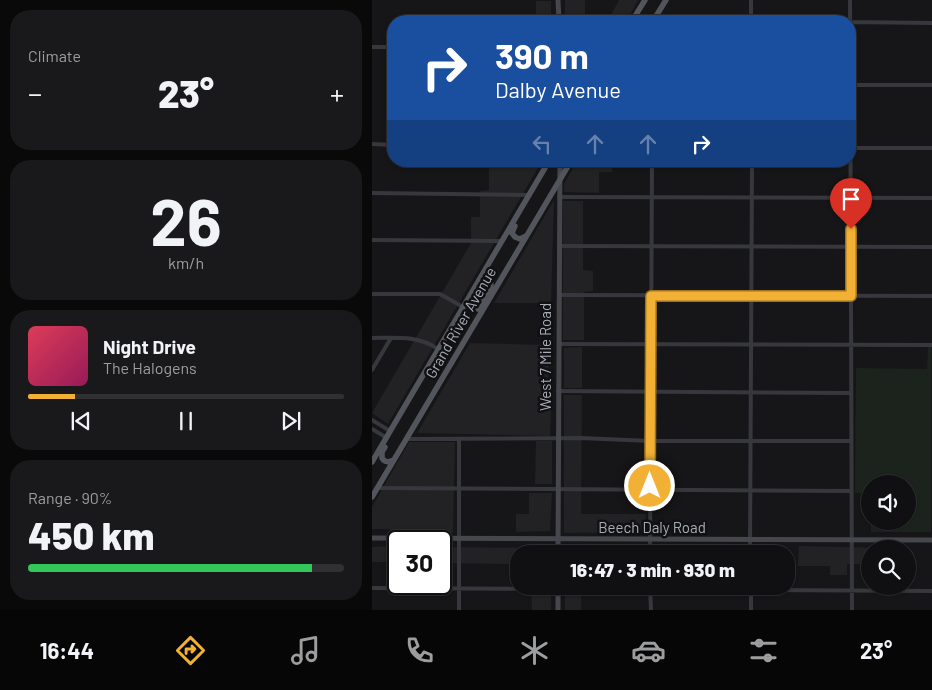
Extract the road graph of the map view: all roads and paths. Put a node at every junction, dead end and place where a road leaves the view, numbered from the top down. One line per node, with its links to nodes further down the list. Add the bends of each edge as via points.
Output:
1 (558, 0): 6 (main road)
2 (645, 0): 7 (main road)
3 (666, 0): 8 (main road)
4 (751, 0): 9 (street)
5 (850, 0): 10 (street)
6 (559, 15)
7 (636, 15)
8 (657, 15)
9 (751, 15)
10 (850, 15)
11 (856, 22): 12 (street)
12 (932, 23)
13 (372, 47): 14 (street)
14 (387, 47)
15 (856, 84): 16 (street)
16 (932, 85)
17 (372, 144): 18 (street)
18 (387, 145)
19 (856, 148): 20 (street)
20 (932, 148)
21 (546, 167): 29 (main road, Grand River Avenue)
22 (560, 167): 27 (main road, West 7 Mile Road)
23 (567, 167): 27 (main road, Grand River Avenue)
24 (652, 167): 30 (street)
25 (752, 167): 31 (street)
26 (850, 167): 33 (street)
27 (559, 181): 32 (main road, West 7 Mile Road); 36 (main road, Grand River Avenue)
28 (372, 193): 29 (street)
29 (530, 195): 35 (main road, Grand River Avenue)
30 (652, 196): 31 (street); 32 (street); 40 (street)
31 (752, 196): 33 (street); 41 (street)
32 (558, 197): 39 (main road, West 7 Mile Road)
33 (851, 198): 34 (street); 42 (street)
34 (932, 198)
35 (522, 208): 36 (main road, via 512,234 520,239); 38 (main road, Grand River Avenue)
36 (528, 234): 52 (main road, Grand River Avenue)
37 (372, 240): 38 (street)
38 (502, 241): 44 (main road, Grand River Avenue)
39 (559, 246): 40 (street); 46 (main road, West 7 Mile Road)
40 (651, 246): 41 (street); 47 (street)
41 (751, 247): 42 (street); 48 (street)
42 (851, 247): 43 (street); 49 (street)
43 (932, 247)
44 (479, 280): 51 (main road, Grand River Avenue); 52 (main road, via 487,278 491,285)
45 (372, 294): 51 (street, via 440,294)
46 (559, 295): 47 (street); 55 (main road, West 7 Mile Road)
47 (651, 296): 48 (street); 56 (street)
48 (751, 296): 49 (street); 57 (street)
49 (851, 296): 50 (street); 58 (street)
50 (932, 296)
51 (463, 307): 60 (main road, Grand River Avenue)
52 (468, 334): 71 (main road, Grand River Avenue)
53 (372, 338): 54 (street)
54 (391, 338): 60 (street, via 420,340); 61 (street)
55 (558, 344): 56 (street); 62 (main road, West 7 Mile Road)
56 (650, 344): 57 (street); 63 (street)
57 (751, 344): 58 (street); 64 (street)
58 (851, 344): 59 (street); 65 (street)
59 (932, 345)
60 (438, 349): 66 (main road, Grand River Avenue)
61 (372, 370)
62 (558, 391): 63 (street); 73 (main road, West 7 Mile Road)
63 (651, 392): 64 (street); 74 (street)
64 (751, 393): 65 (street); 75 (street)
65 (851, 393): 76 (street)
66 (408, 401): 69 (main road, Grand River Avenue); 77 (main road, via 405,413 382,454 384,461)
67 (372, 420): 69 (street)
68 (372, 428): 70 (street)
69 (390, 431): 70 (main road, Grand River Avenue)
70 (387, 438): 78 (main road, Grand River Avenue)
71 (407, 439): 72 (street); 77 (main road, Grand River Avenue)
72 (459, 439): 73 (street); 80 (street)
73 (558, 439): 74 (street); 81 (main road, West 7 Mile Road)
74 (650, 440): 75 (street); 82 (street)
75 (751, 441): 76 (street); 83 (street)
76 (851, 441): 84 (street)
77 (395, 460): 79 (main road, Grand River Avenue)
78 (372, 462)
79 (374, 487): 80 (street); 85 (main road, Grand River Avenue)
80 (458, 489): 81 (street); 87 (street)
81 (558, 490): 82 (street); 88 (main road, West 7 Mile Road)
82 (650, 490): 83 (street); 89 (street)
83 (750, 490): 84 (street); 91 (street)
84 (851, 491): 92 (street)
85 (372, 497)
86 (372, 538): 87 (main road, Beech Daly Road)
87 (458, 539): 88 (main road, Beech Daly Road); 98 (street)
88 (557, 540): 89 (main road, Beech Daly Road); 93 (main road, West 7 Mile Road)
89 (650, 540): 91 (main road, Beech Daly Road); 94 (street)
90 (932, 540): 92 (main road, Beech Daly Road)
91 (750, 541): 92 (main road, Beech Daly Road); 95 (street)
92 (851, 541): 100 (street)
93 (557, 545)
94 (650, 545)
95 (750, 545)
96 (372, 588): 98 (street)
97 (510, 588): 98 (street)
98 (459, 589): 105 (street)
99 (795, 589): 100 (street)
100 (852, 591): 101 (street); 109 (street)
101 (932, 591)
102 (558, 595): 106 (main road)
103 (650, 595): 107 (street)
104 (751, 595): 108 (street)
105 (459, 610)
106 (558, 610)
107 (650, 610)
108 (751, 610)
109 (852, 610)

